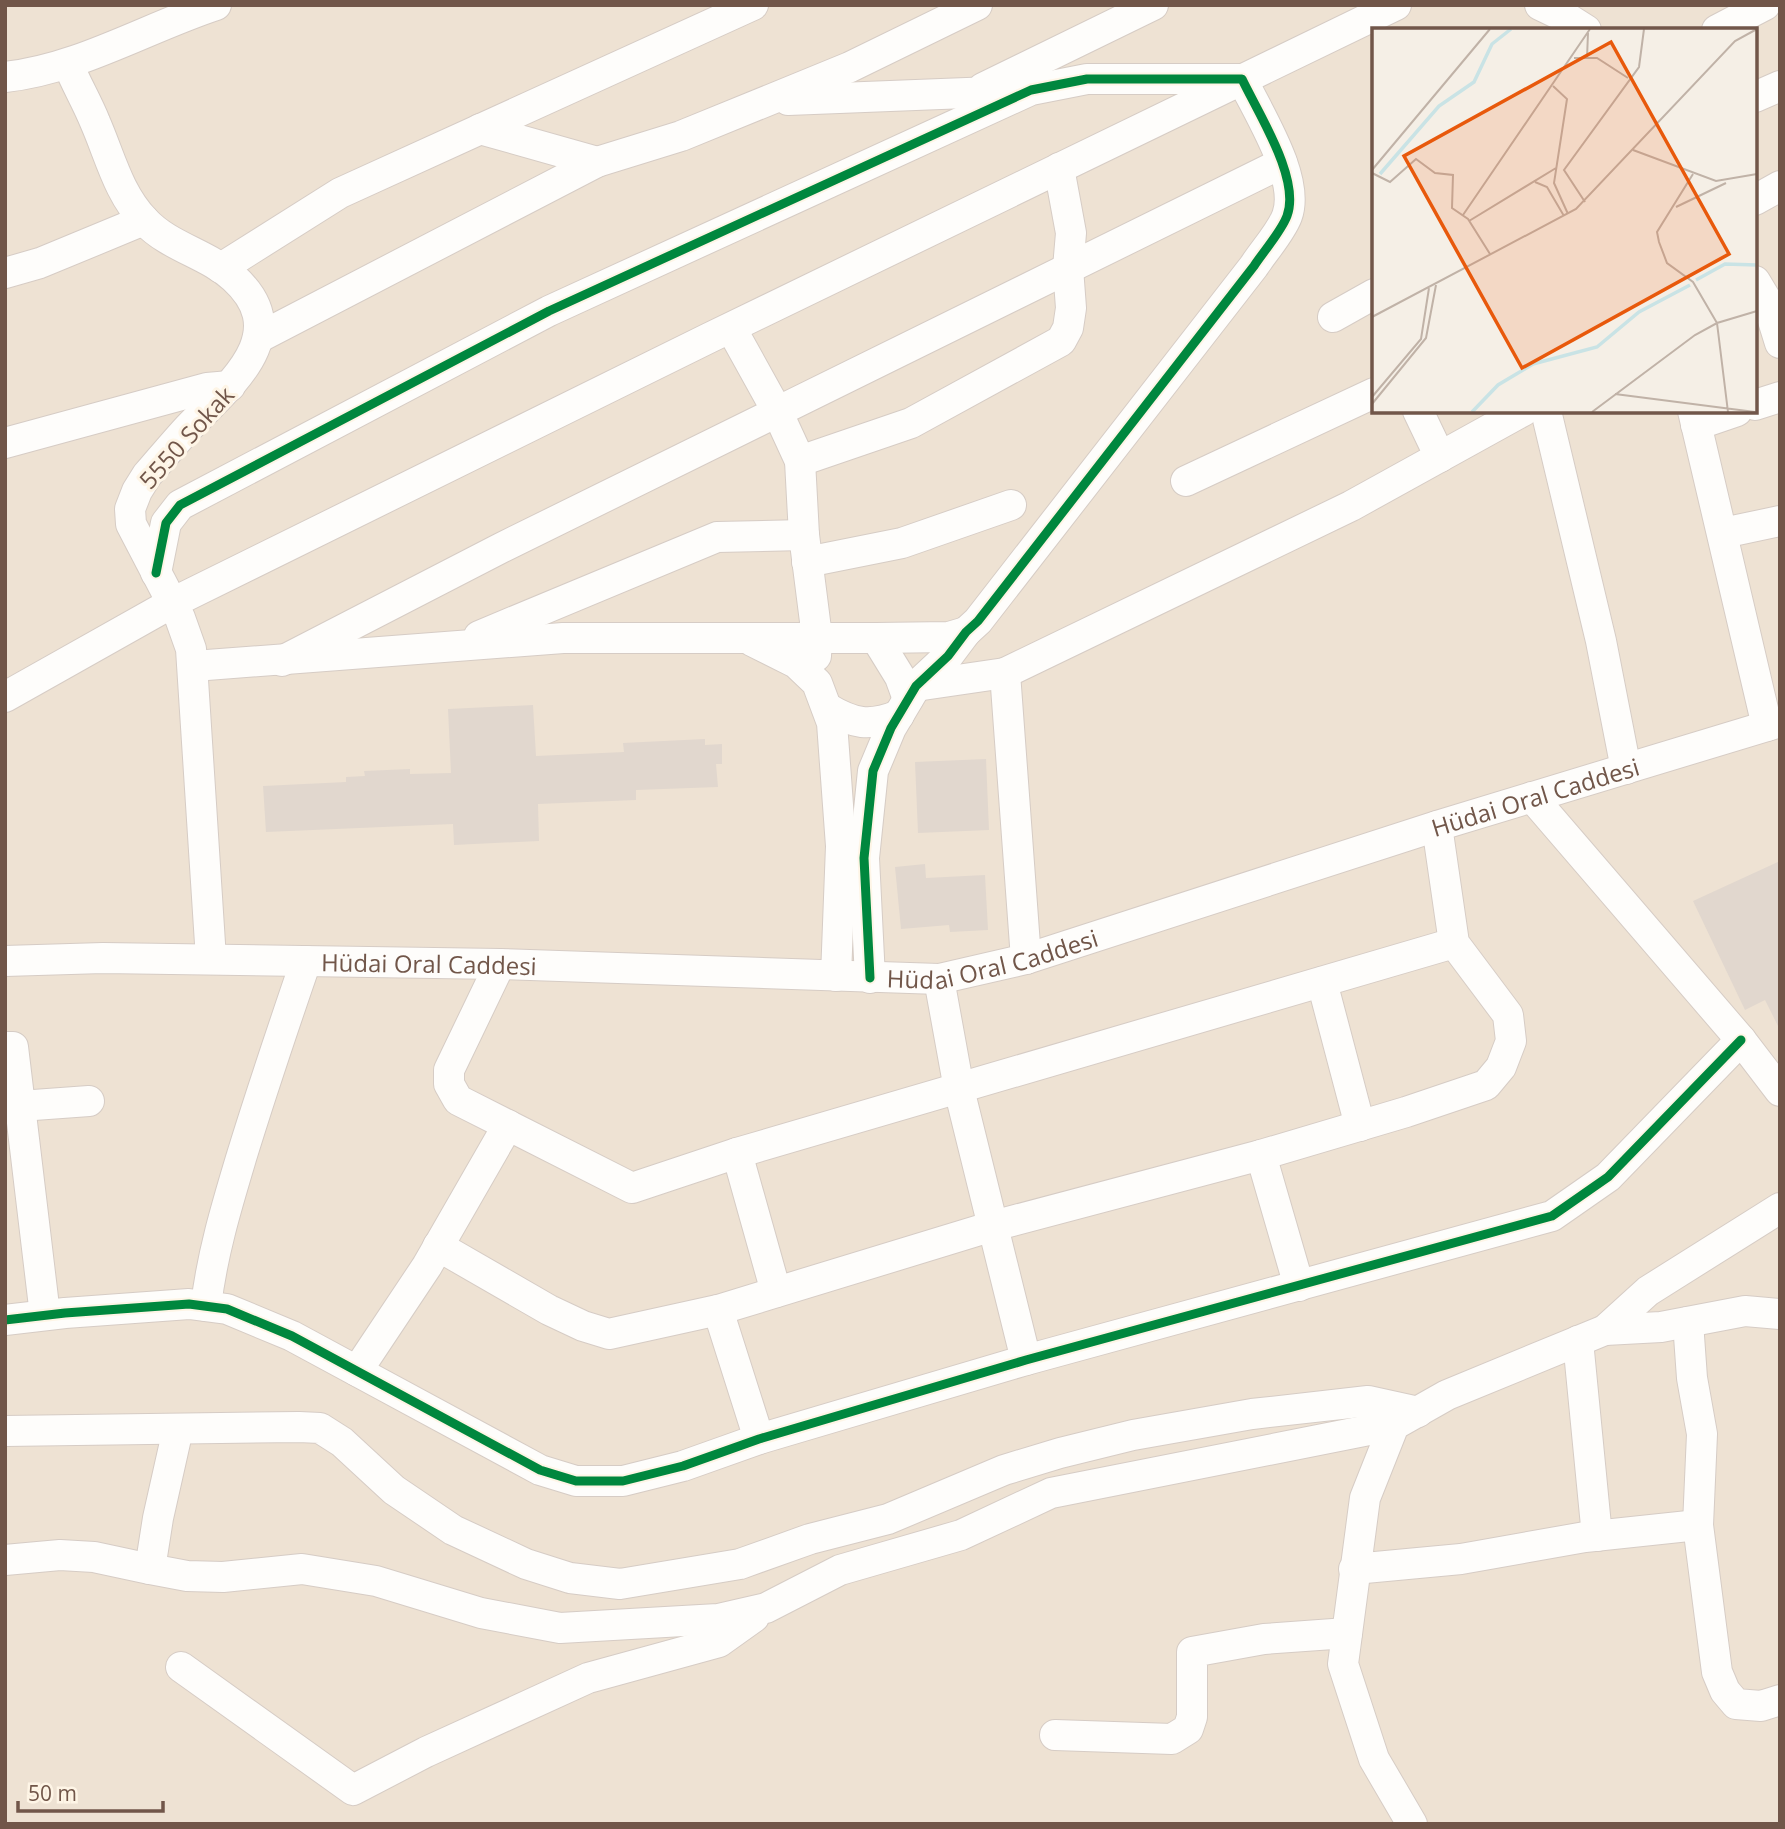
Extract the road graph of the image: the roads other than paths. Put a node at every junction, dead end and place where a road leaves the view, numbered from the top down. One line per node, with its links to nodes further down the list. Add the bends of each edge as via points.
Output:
1 (216, 5): 10 (street)
2 (753, 5): 18 (street)
3 (977, 5): 17 (street, via 850,67)
4 (1153, 5): 15 (street)
5 (1396, 5): 12 (street)
6 (1540, 5): 8 (street)
7 (1765, 5): 9 (street)
8 (1576, 18)
9 (1721, 28)
10 (68, 64): 11 (street); 24 (street, via 116,179)
11 (5, 77)
12 (1242, 79): 14 (street, via 1087,79); 20 (street); 21 (street)
13 (1780, 86): 16 (street)
14 (1031, 90): 15 (street); 52 (street, via 549,311 180,505 166,523)
15 (972, 93): 17 (street)
16 (1757, 96)
17 (766, 101): 19 (street, via 681,136)
18 (480, 129): 19 (street); 25 (street, via 340,193)
19 (597, 162): 32 (street)
20 (1282, 163): 26 (street); 54 (street, via 1290,189 1287,216 1254,266)
21 (1059, 168): 26 (street, via 1071,233); 31 (street)
22 (1780, 186): 23 (street)
23 (1757, 199)
24 (144, 220): 25 (street, via 157,233); 27 (street)
25 (221, 268): 32 (street, via 246,290 258,320)
26 (1068, 268): 38 (street); 46 (street, via 1071,308 1061,341 911,423)
27 (5, 273)
28 (1372, 295): 30 (street)
29 (1764, 296): 33 (street)
30 (1333, 317)
31 (731, 328): 38 (street); 53 (street)
32 (258, 338): 34 (street, 5550 Sokak, via 245,368)
33 (1780, 343)
34 (230, 386): 44 (street, via 207,388); 52 (street, 5550 Sokak, via 136,491 131,524)
35 (1372, 394): 47 (street)
36 (1780, 397): 37 (street)
37 (1757, 404)
38 (777, 411): 46 (street); 59 (street)
39 (1419, 413): 45 (street)
40 (1519, 413): 45 (street)
41 (1546, 413): 66 (street, via 1601,641)
42 (1725, 413): 43 (street)
43 (1695, 418): 50 (street)
44 (5, 443)
45 (1440, 457): 61 (street, via 1351,506)
46 (800, 461): 51 (street)
47 (1186, 481)
48 (1012, 505): 51 (street, via 902,543)
49 (1780, 521): 50 (street)
50 (1723, 533): 65 (street)
51 (805, 548): 56 (street); 58 (street, via 717,537)
52 (156, 573): 53 (street, 5550 Sokak)
53 (172, 603): 60 (street, 5550 Sokak, via 187,633); 63 (street)
54 (966, 632): 57 (street, via 949,637); 61 (street); 64 (street)
55 (745, 638): 56 (street); 58 (street, via 563,638); 62 (street, via 796,663)
56 (817, 638): 57 (street); 62 (street)
57 (876, 638): 64 (street)
58 (452, 647): 59 (street)
59 (282, 661): 60 (street)
60 (194, 666): 70 (street, 5550 Sokak)
61 (1005, 673): 64 (street); 71 (street)
62 (822, 695): 64 (street, via 844,718 866,723 880,723); 75 (street, via 832,723 841,846)
63 (5, 697)
64 (908, 700): 76 (street, via 873,771 864,858)
65 (1774, 724): 66 (street, Hüdai Oral Caddesi)
66 (1626, 769): 67 (street, Hüdai Oral Caddesi)
67 (1532, 797): 68 (street, Hüdai Oral Caddesi); 79 (street)
68 (1437, 826): 69 (street); 71 (street, Hüdai Oral Caddesi)
69 (1454, 943): 78 (street); 86 (street, via 1508,1015 1511,1041 1501,1067 1486,1085)
70 (211, 959): 72 (street, Hüdai Oral Caddesi); 73 (street, Hüdai Oral Caddesi)
71 (1026, 959): 77 (street, Hüdai Oral Caddesi)
72 (5, 961)
73 (306, 961): 74 (street, Hüdai Oral Caddesi); 95 (street, via 224,1214)
74 (500, 964): 75 (street, Hüdai Oral Caddesi); 85 (street, via 449,1070 449,1084 458,1100)
75 (836, 976): 76 (street, Hüdai Oral Caddesi)
76 (870, 978): 77 (street, Hüdai Oral Caddesi)
77 (939, 979): 81 (street)
78 (1322, 982): 81 (street); 86 (street)
79 (1741, 1040): 82 (street); 93 (street, via 1608,1177 1552,1216)
80 (5, 1047): 84 (street, via 13,1047)
81 (959, 1088): 87 (street); 91 (street)
82 (1780, 1091)
83 (89, 1101): 84 (street)
84 (20, 1106): 89 (street)
85 (508, 1125): 87 (street, via 632,1188); 92 (street)
86 (1360, 1126): 88 (street)
87 (737, 1153): 94 (street)
88 (1261, 1155): 91 (street); 93 (street)
89 (17, 1181): 98 (street)
90 (1780, 1208): 101 (street, via 1648,1291)
91 (993, 1226): 94 (street); 102 (street)
92 (438, 1246): 96 (street, via 550,1310 609,1334); 103 (street)
93 (1299, 1286): 102 (street)
94 (776, 1292): 96 (street)
95 (206, 1306): 98 (street); 103 (street, via 227,1309 292,1336)
96 (718, 1310): 107 (street)
97 (1780, 1314): 100 (street, via 1745,1311)
98 (45, 1315): 99 (street)
99 (5, 1320)
100 (1688, 1322): 101 (street); 108 (street, via 1702,1434)
101 (1592, 1336): 104 (street, via 1447,1395); 109 (street)
102 (1026, 1360): 107 (street)
103 (357, 1371): 107 (street, via 540,1470 576,1481 623,1481)
104 (1406, 1418): 105 (street, via 1368,1401 1252,1414 1133,1435 1004,1470 888,1519 810,1539 740,1564 620,1584 570,1578 526,1564 453,1530 394,1490 320,1428); 112 (street, via 1365,1498); 113 (street, via 1051,1493 961,1535 840,1570)
105 (178, 1429): 106 (street); 111 (street)
106 (5, 1431)
107 (759, 1439)
108 (1698, 1525): 109 (street); 116 (street, via 1717,1672 1725,1691 1736,1704 1761,1706)
109 (1597, 1536): 112 (street, via 1461,1559)
110 (5, 1560): 111 (street, via 94,1557)
111 (150, 1569): 113 (street, via 223,1577 302,1569 376,1581 481,1613 560,1628 718,1619)
112 (1354, 1569): 114 (street)
113 (766, 1608): 115 (street, via 719,1642 588,1678 353,1790)
114 (1347, 1633): 117 (street, via 1264,1639 1192,1652 1192,1717 1188,1728 1172,1739); 118 (street, via 1343,1664 1374,1759)
115 (181, 1667)
116 (1780, 1700)
117 (1055, 1735)
118 (1412, 1824)

